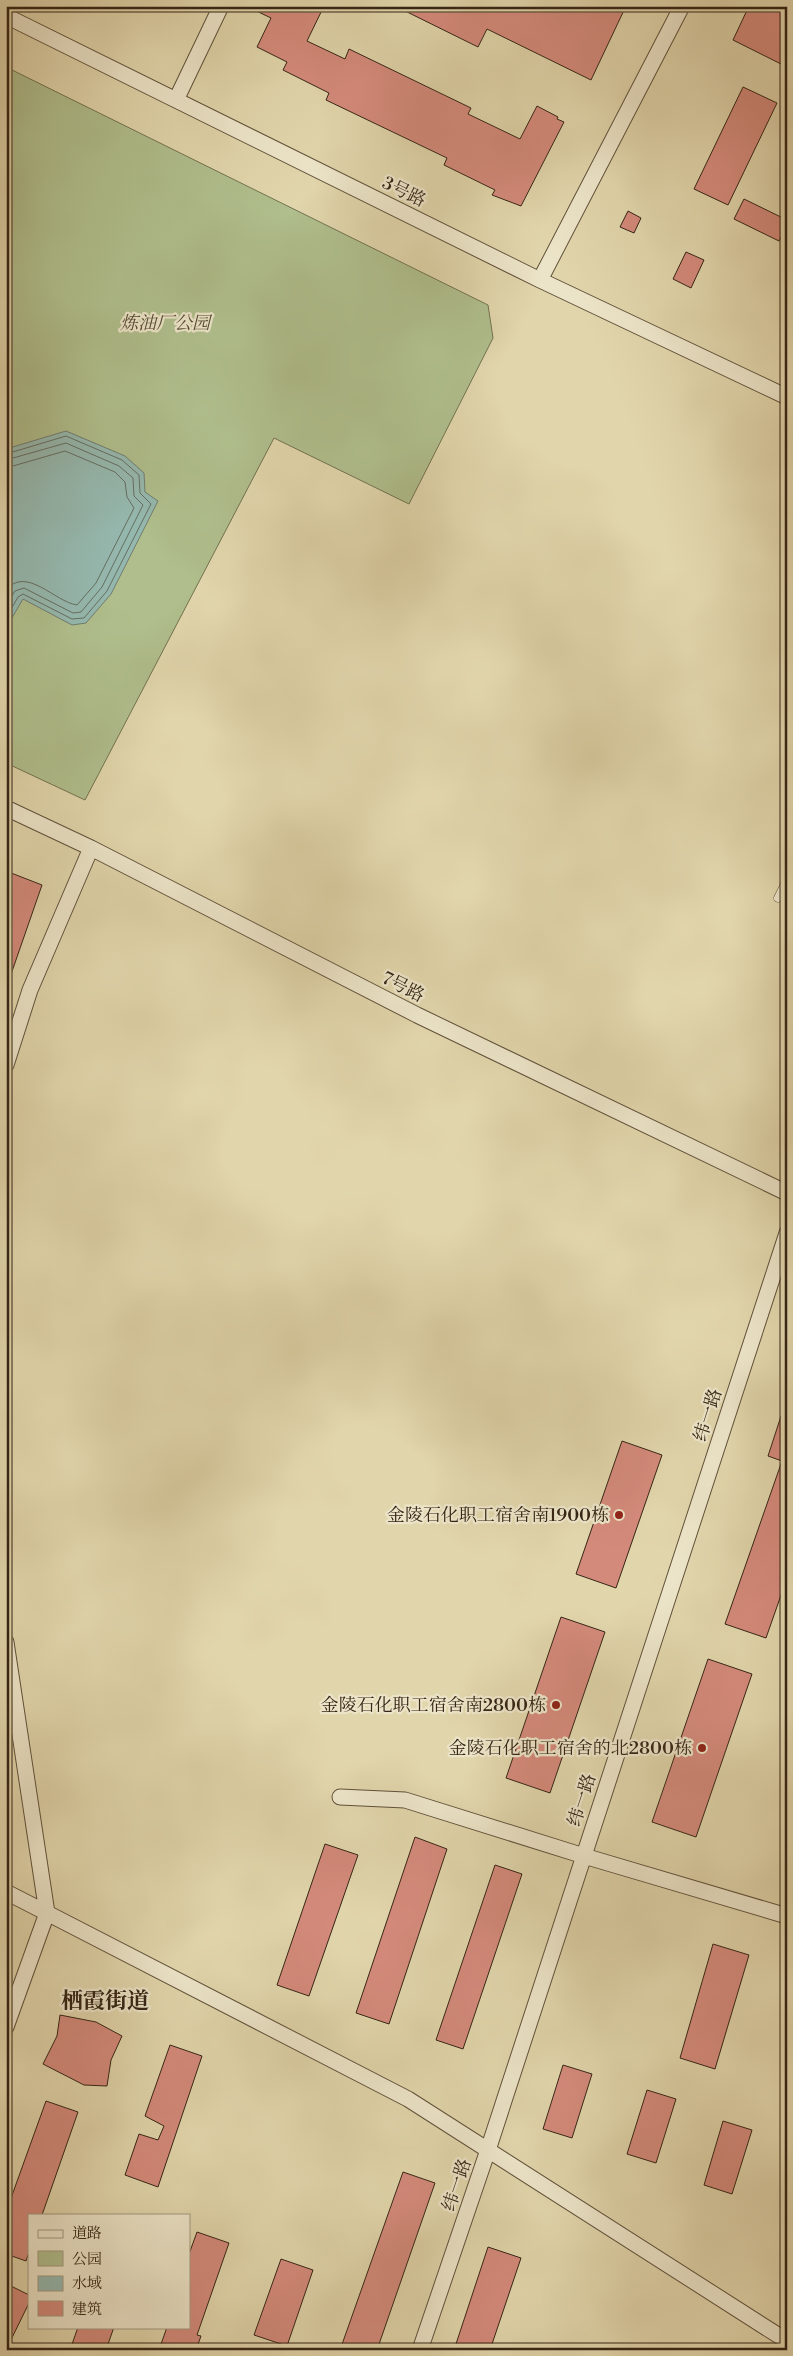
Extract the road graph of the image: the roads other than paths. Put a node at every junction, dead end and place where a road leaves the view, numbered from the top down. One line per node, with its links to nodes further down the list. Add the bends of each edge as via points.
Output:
1 (221, 6): 4 (street)
2 (682, 6): 5 (street)
3 (6, 16): 4 (street, 3号路)
4 (176, 100): 5 (street, 3号路)
5 (540, 280): 6 (street, 3号路)
6 (787, 397)
7 (6, 808): 8 (street, 7号路)
8 (91, 848): 11 (street, via 30,990); 12 (street, 7号路, via 417,1015)
9 (787, 880): 10 (lane)
10 (778, 898)
11 (6, 1065)
12 (787, 1193)
13 (787, 1233): 16 (street, 纬一路)
14 (6, 1642): 18 (street)
15 (340, 1797): 16 (street, via 404,1800)
16 (584, 1856): 19 (street); 21 (street, 纬一路)
17 (6, 1892): 18 (street)
18 (47, 1913): 20 (street); 21 (street, via 408,2098)
19 (787, 1916)
20 (6, 2027)
21 (488, 2150): 22 (street); 23 (street, 纬一路)
22 (787, 2341)
23 (420, 2350)

